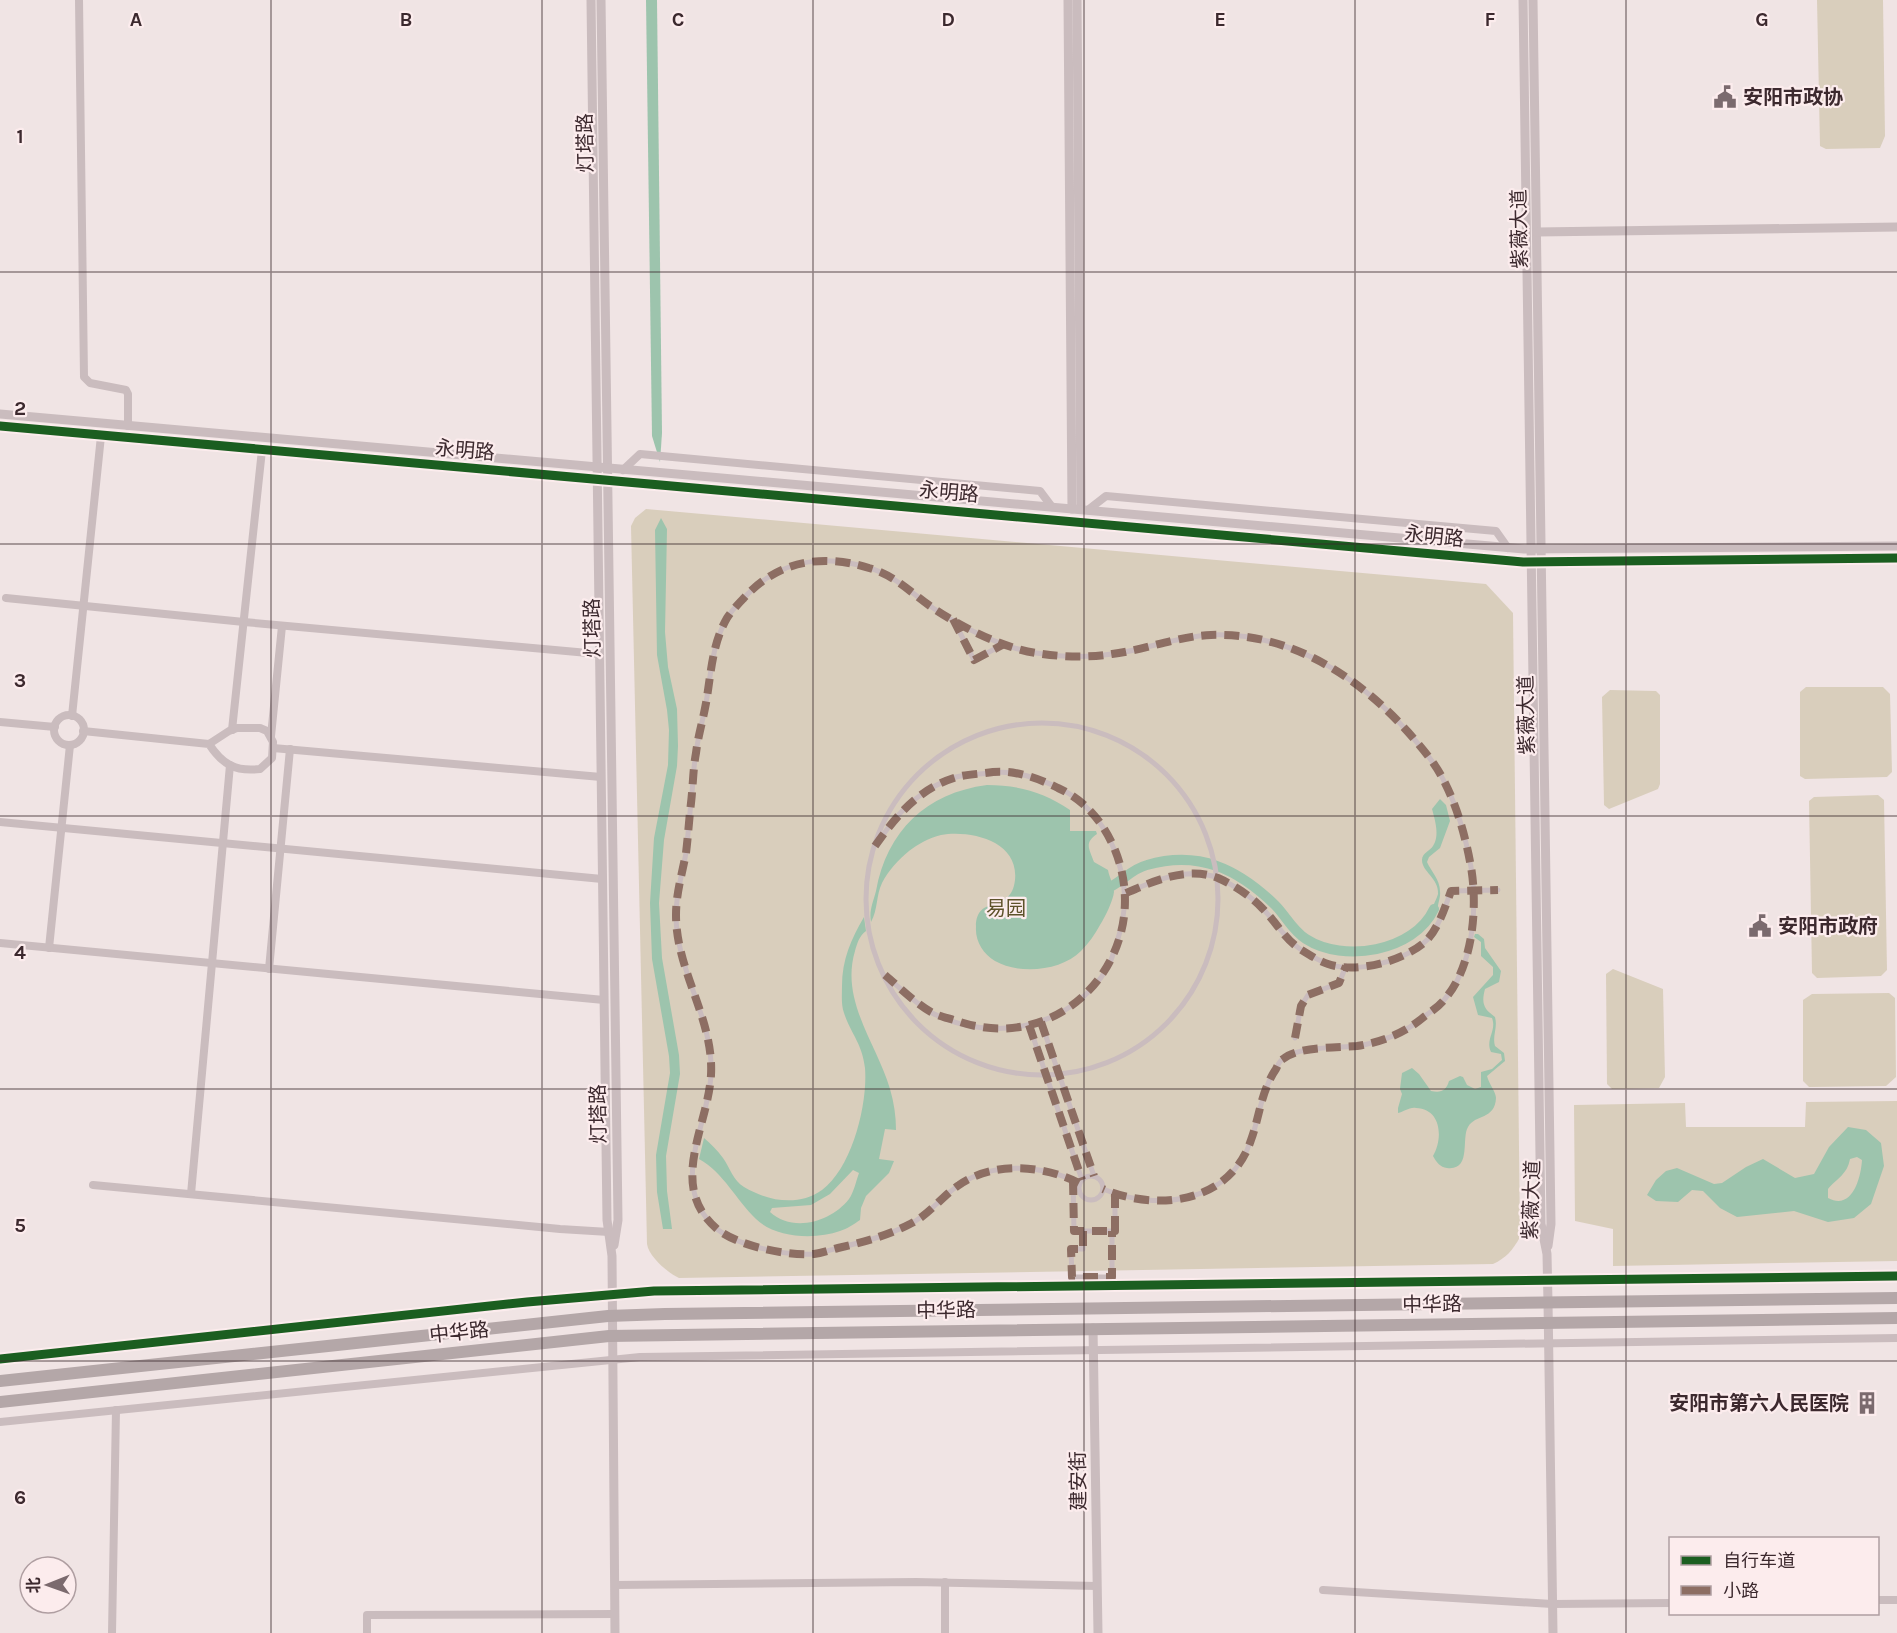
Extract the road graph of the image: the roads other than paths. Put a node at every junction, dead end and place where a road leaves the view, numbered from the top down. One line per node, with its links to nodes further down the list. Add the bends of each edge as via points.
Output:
1 (79, 0): 12 (street, via 84,377 90,383 126,390)
2 (591, 0): 15 (street, 灯塔路)
3 (601, 0): 16 (street, 灯塔路)
4 (1068, 0): 21 (street)
5 (1077, 0): 21 (street)
6 (1523, 0): 24 (street, 紫薇大道)
7 (1533, 0): 9 (street, 紫薇大道)
8 (1897, 227): 9 (street)
9 (1537, 232): 25 (street, 紫薇大道)
10 (0, 414): 12 (street, 永明路)
11 (0, 426): 13 (street, 永明路)
12 (128, 426): 15 (street, 永明路)
13 (101, 436): 14 (street, 永明路); 29 (street)
14 (262, 450): 18 (street, 永明路); 31 (street)
15 (597, 467): 16 (street, 永明路); 18 (street, 灯塔路)
16 (608, 468): 17 (street, 永明路); 19 (street, 灯塔路)
17 (623, 470): 20 (street, 永明路); 20 (street, via 640,454 1040,490)
18 (597, 479): 19 (street, 永明路); 34 (street, 灯塔路)
19 (608, 480): 27 (street, 永明路); 78 (street, 灯塔路, via 618,1220)
20 (1052, 507): 21 (street, 永明路)
21 (1080, 509): 23 (street, 永明路); 23 (street, via 1106,496 1496,531)
22 (1897, 546): 25 (street, 永明路)
23 (1508, 548): 24 (street, 永明路)
24 (1531, 549): 25 (street, 永明路); 27 (street, 紫薇大道)
25 (1541, 550): 27 (street, 紫薇大道)
26 (1897, 558): 27 (street, 永明路)
27 (1536, 562): 80 (street, 紫薇大道, via 1551,1224)
28 (6, 598): 29 (street)
29 (84, 606): 31 (street); 35 (street)
30 (953, 619): 33 (street); 33 (street, via 974,660); 70 (street, via 903,584 871,568 823,560 783,567 756,584 728,615 713,652 676,899 676,933 707,1031 711,1072 691,1183 696,1200 715,1227 740,1242 779,1252 814,1254 876,1239 917,1221 962,1182 995,1169 1036,1169)
31 (244, 622): 32 (street); 38 (street)
32 (282, 626): 34 (street); 40 (street)
33 (1004, 644): 54 (street, via 1062,657 1112,654 1209,635 1261,639 1319,660 1356,682 1423,749 1444,780 1459,818)
34 (599, 654): 46 (street, 灯塔路)
35 (72, 716): 37 (street, via 61,718); 39 (street, via 82,723)
36 (0, 722): 37 (street)
37 (55, 728): 42 (street, via 57,739)
38 (232, 730): 40 (street, via 260,728); 41 (street)
39 (83, 731): 41 (street); 42 (street, via 79,741)
40 (271, 738): 43 (street)
41 (209, 744): 45 (street, via 219,759)
42 (70, 745): 48 (street)
43 (273, 748): 44 (street); 45 (street, via 272,758 260,769)
44 (290, 750): 46 (street); 51 (street)
45 (230, 765): 49 (street)
46 (601, 777): 53 (street, 灯塔路)
47 (0, 822): 48 (street)
48 (61, 828): 49 (street); 58 (street)
49 (223, 843): 51 (street); 59 (street)
50 (875, 846): 52 (street, via 892,806 946,747 974,734 1028,724 1055,725 1114,738 1163,771 1198,814 1210,839); 56 (street, via 903,809 923,792 956,777 1002,771 1036,778 1066,791 1095,814 1109,837); 62 (street, via 865,909)
51 (280, 848): 53 (street); 61 (street)
52 (1216, 878): 56 (street, via 1184,874 1156,879); 60 (street, via 1263,909 1299,949 1329,964); 68 (street, via 1216,932 1202,975 1188,1000 1145,1044 1110,1062)
53 (602, 879): 63 (street, 灯塔路)
54 (1475, 890): 55 (street); 60 (street, via 1450,891 1442,916 1427,940 1400,957 1361,967); 74 (street, via 1470,942 1458,977 1445,999 1422,1020 1399,1034 1362,1045 1305,1050 1282,1059 1267,1083 1251,1140 1238,1168 1219,1185 1197,1195 1167,1200 1137,1200)
55 (1498, 890)
56 (1126, 892): 64 (street, via 1123,922 1108,967 1082,999)
57 (0, 943): 58 (street)
58 (49, 948): 59 (street)
59 (212, 963): 61 (street); 73 (street)
60 (1347, 966): 66 (street, via 1339,983 1308,995 1301,1006)
61 (269, 969): 63 (street)
62 (885, 975): 65 (street, via 932,1012 976,1028); 67 (street, via 891,992 908,1014 955,1053 983,1068)
63 (604, 1000): 77 (street, 灯塔路)
64 (1041, 1022): 65 (street); 68 (street)
65 (1029, 1025): 67 (street)
66 (1295, 1038)
67 (1046, 1075): 68 (street); 70 (street)
68 (1059, 1075): 69 (street)
69 (1094, 1176): 70 (street); 72 (street, via 1101,1180)
70 (1078, 1181): 72 (street, via 1084,1198 1092,1200); 75 (street, via 1074,1231)
71 (93, 1185): 73 (street)
72 (1103, 1189): 74 (street)
73 (191, 1194): 77 (street)
74 (1115, 1194): 76 (street)
75 (1083, 1231): 76 (street); 76 (street, via 1083,1249 1071,1249 1072,1277 1112,1277)
76 (1112, 1231)
77 (609, 1232): 78 (street, 灯塔路)
78 (612, 1256): 81 (street, 灯塔路)
79 (1897, 1276): 80 (street)
80 (1547, 1280): 81 (street, via 654,1291); 83 (street, 紫薇大道)
81 (612, 1295): 84 (street, 灯塔路); 92 (street)
82 (1897, 1298): 83 (highway, 中华路)
83 (1548, 1302): 84 (highway, 中华路); 86 (street, 紫薇大道)
84 (612, 1316): 88 (street, 灯塔路); 94 (highway, 中华路)
85 (1897, 1318): 86 (highway, 中华路)
86 (1549, 1322): 87 (highway, 中华路); 90 (street, 紫薇大道)
87 (1094, 1328): 88 (highway, 中华路); 91 (street, 建安街)
88 (613, 1336): 93 (street, 灯塔路); 95 (highway, 中华路)
89 (1897, 1338): 90 (street)
90 (1549, 1343): 91 (street); 105 (street, 紫薇大道)
91 (1094, 1350): 93 (street); 100 (street, 建安街)
92 (0, 1359)
93 (613, 1359): 96 (street); 99 (street, 灯塔路)
94 (0, 1381)
95 (0, 1402)
96 (116, 1410): 97 (street); 107 (street)
97 (0, 1422)
98 (945, 1582): 99 (street); 100 (street); 110 (street)
99 (615, 1585): 106 (street, 灯塔路)
100 (1097, 1586): 111 (street, 建安街)
101 (1323, 1590): 105 (street)
102 (1879, 1600): 103 (street)
103 (1897, 1600)
104 (1669, 1603): 105 (street)
105 (1552, 1604): 112 (street, 紫薇大道)
106 (615, 1614): 108 (street, via 367,1615); 109 (street, 灯塔路)
107 (112, 1633)
108 (367, 1633)
109 (615, 1633)
110 (945, 1633)
111 (1098, 1633)
112 (1553, 1633)

